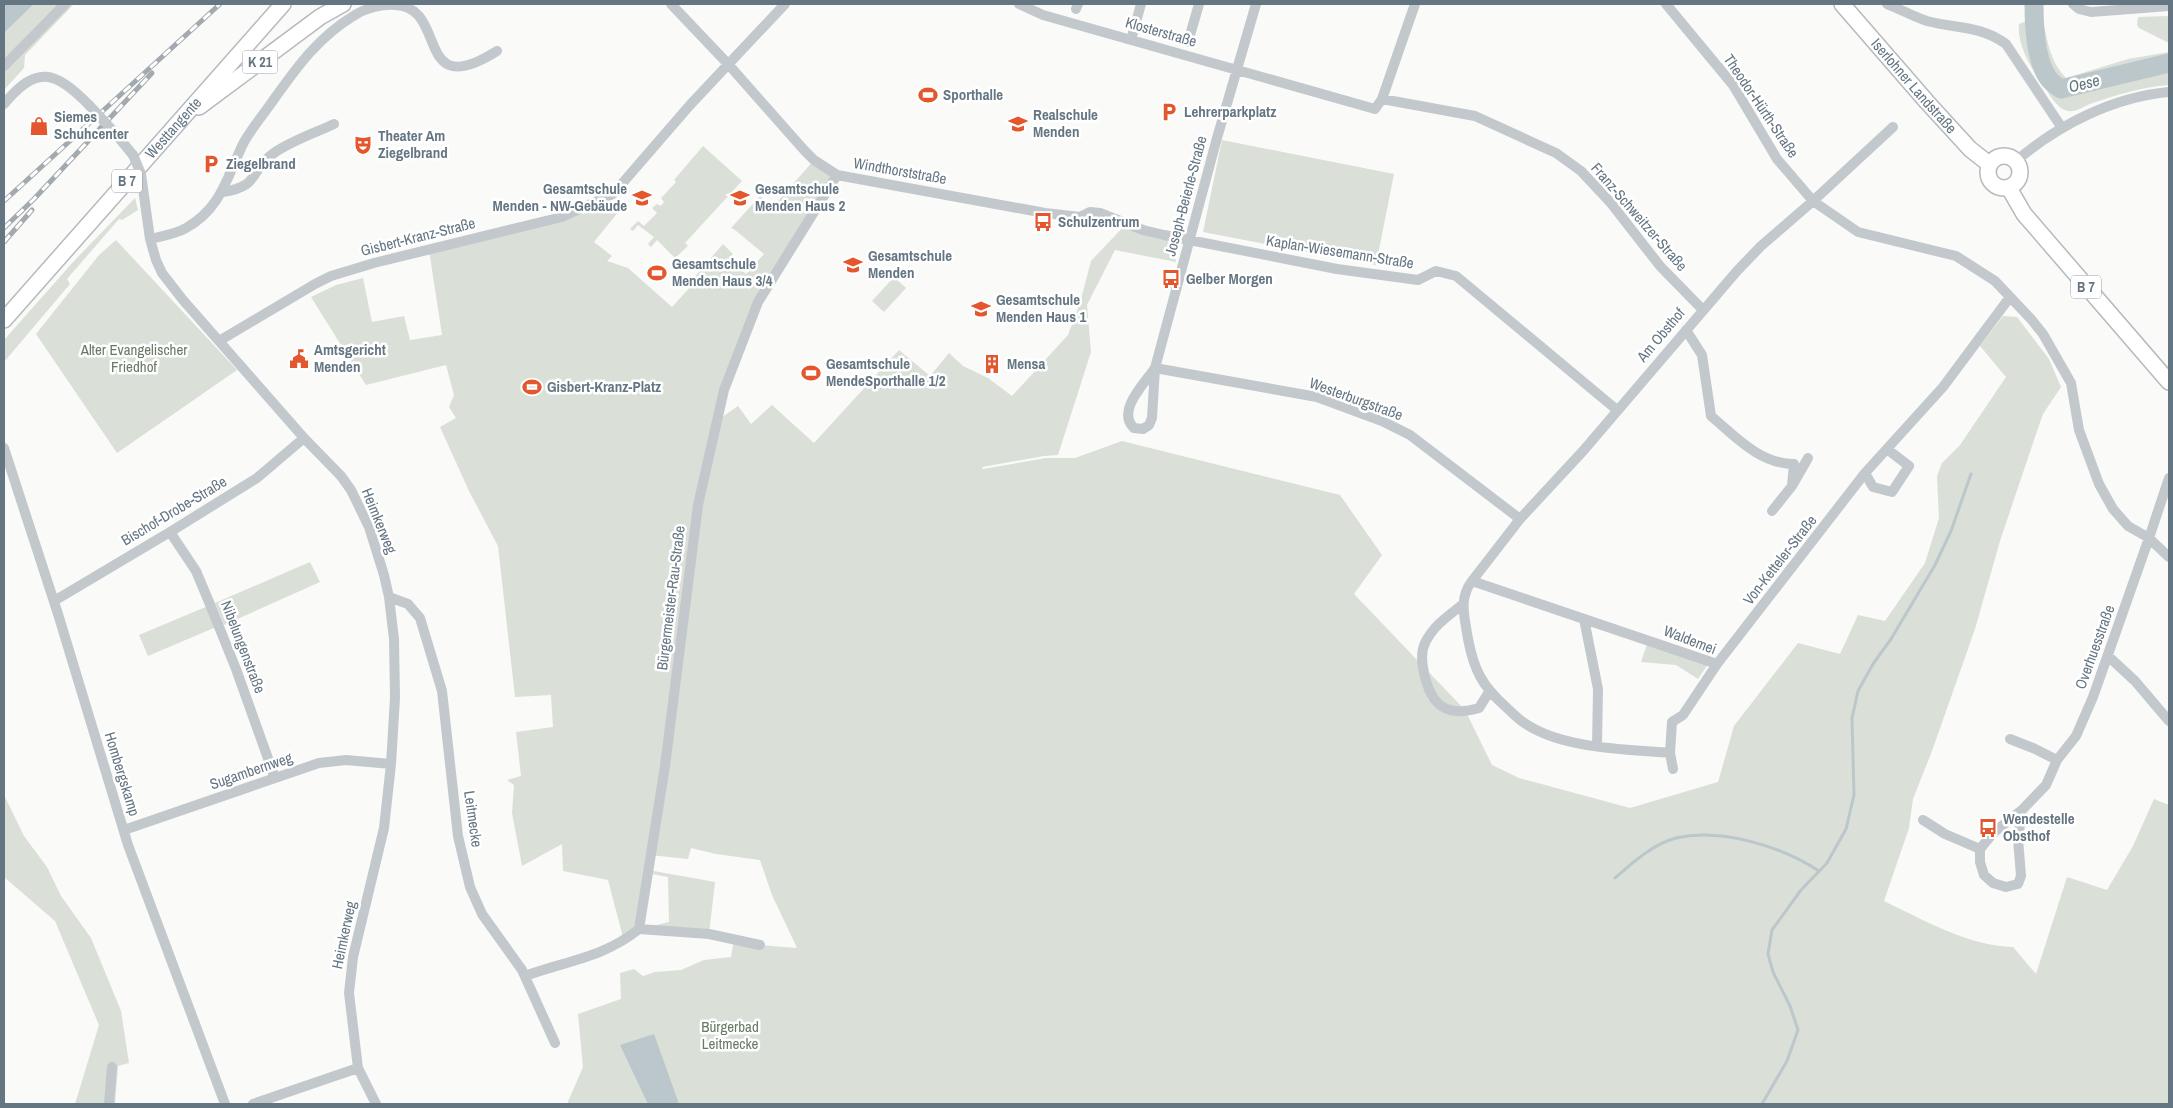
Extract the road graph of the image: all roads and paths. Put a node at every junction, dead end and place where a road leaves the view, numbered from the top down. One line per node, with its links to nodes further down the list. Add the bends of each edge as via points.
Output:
1 (65, 4): 20 (street)
2 (283, 4): 25 (main road, Westtangente / B 7)
3 (343, 4): 25 (main road, K 21, via 320,17)
4 (671, 4): 19 (street, Windthorststraße)
5 (785, 4): 19 (street, Gisbert-Kranz-Straße)
6 (1019, 4): 16 (street, Klosterstraße, via 1043,15)
7 (1141, 4): 16 (street)
8 (1199, 4): 17 (street)
9 (1256, 4): 21 (street, Joseph-Beierle-Straße)
10 (1415, 4): 23 (street)
11 (1666, 4): 34 (street, Theodor-Hürth-Straße, via 1733,85 1777,159)
12 (1842, 4): 30 (main road, Iserlohner Landstraße, via 1970,149)
13 (1887, 4): 28 (street, via 1926,21 1985,32 2006,44)
14 (2072, 4): 15 (street, via 2091,12)
15 (2169, 6)
16 (1131, 40): 21 (street, Klosterstraße)
17 (1188, 42)
18 (497, 51): 33 (street, via 473,64 453,66 438,57 425,24 406,5 387,4 358,14 314,46 244,142)
19 (728, 64): 31 (street, Windthorststraße, via 804,150); 41 (street, Gisbert-Kranz-Straße, via 613,194 602,200 562,217 331,276)
20 (4, 66)
21 (1238, 70): 23 (street, Franz-Schweitzer-Straße, via 1375,109); 36 (street, Joseph-Beierle-Straße)
22 (2169, 92): 28 (street, via 2103,108)
23 (1382, 99): 38 (street, Franz-Schweitzer-Straße, via 1476,116 1556,153 1581,170 1660,266)
24 (4, 104): 35 (street, Heimkerweg, bridge, via 22,84 44,78 66,84 89,105 133,155 141,174)
25 (178, 122): 39 (main road, Westtangente / B 7)
26 (334, 124): 33 (street, via 274,153 246,186)
27 (1893, 126): 34 (street, Am Obsthof)
28 (2062, 128): 29 (street)
29 (2016, 161): 30 (main road, via 2004,156); 32 (main road, via 2020,178)
30 (1989, 164): 32 (main road, via 1987,173 1991,183 2001,189)
31 (837, 175): 36 (street, Windthorststraße, via 1045,214 1080,218 1090,212 1100,213 1143,230); 77 (street, Bürgermeister-Rau-Straße, via 758,302 724,390 698,505 665,766)
32 (2009, 188): 43 (main road, B 7, via 2024,214)
33 (222, 192): 35 (street, via 209,210 186,228)
34 (1813, 201): 37 (street, Theodor-Hürth-Straße, via 1858,232 1956,256 1995,281); 38 (street, Am Obsthof, via 1761,246)
35 (150, 240): 41 (street, Heimkerweg, via 162,273)
36 (1189, 241): 42 (street, Joseph-Beierle-Straße); 44 (street, Kaplan-Wiesemann-Straße, via 1338,269 1418,280 1436,271 1456,276)
37 (2010, 297): 47 (street, Von-Ketteler-Straße, via 1943,387); 55 (street, Theodor-Hürth-Straße, via 2043,334 2071,383 2079,430 2099,484 2113,509 2128,526)
38 (1702, 309): 40 (street, Am Obsthof)
39 (4, 320)
40 (1686, 330): 44 (street, Am Obsthof); 51 (street, via 1702,355 1711,416 1757,455 1780,464 1794,464)
41 (219, 341): 45 (street, Heimkerweg)
42 (1155, 368): 42 (street, Joseph-Beierle-Straße, via 1152,418 1149,426 1134,428 1128,422 1127,413); 53 (street, Westerburgstraße, via 1317,397 1382,421 1410,435)
43 (2169, 382)
44 (1617, 410): 53 (street, Am Obsthof)
45 (304, 438): 54 (street, Bischof-Drobe-Straße, via 257,478); 58 (street, Heimkerweg, via 351,490 377,549)
46 (4, 448): 59 (street, Hombergskamp)
47 (1886, 449): 49 (street, Von-Ketteler-Straße); 49 (street, via 1909,466 1892,492 1874,487)
48 (1808, 458): 51 (street)
49 (1865, 473): 63 (street, Von-Ketteler-Straße)
50 (2169, 478): 55 (street, Overhuesstraße)
51 (1792, 486): 52 (street)
52 (1772, 511)
53 (1520, 519): 57 (street, Am Obsthof)
54 (170, 532): 59 (street, Bischof-Drobe-Straße); 72 (street, Nibelungenstraße, via 196,571)
55 (2148, 538): 56 (street, Theodor-Hürth-Straße); 62 (street, Overhuesstraße)
56 (2169, 557)
57 (1472, 581): 60 (street, via 1463,595); 61 (street, Waldemei)
58 (389, 597): 70 (street, Heimkerweg, via 395,662); 79 (street, Leitmecke, via 408,604 420,618 442,691 458,836 470,887 482,914)
59 (54, 600): 75 (street, Hombergskamp)
60 (1462, 605): 64 (street, via 1472,662); 64 (street, via 1434,628 1424,645 1422,664 1427,685 1434,699 1446,709 1462,713 1478,708)
61 (1584, 619): 63 (street, Waldemei); 67 (street, via 1598,689)
62 (2108, 656): 65 (street, via 2135,681); 69 (street, Overhuesstraße, via 2076,736)
63 (1717, 664): 68 (street, Waldemei, via 1683,715 1672,722)
64 (1489, 692): 67 (street, via 1523,722 1560,739)
65 (2169, 721)
66 (2010, 739): 69 (street)
67 (1597, 746): 68 (street)
68 (1670, 753): 71 (street, Waldemei)
69 (2057, 760): 73 (street, Overhuesstraße, via 2046,785)
70 (392, 764): 72 (street, Sugambernweg, via 333,761); 82 (street, Heimkerweg, via 384,828 350,974 350,1010)
71 (1673, 769)
72 (275, 778): 75 (street, Sugambernweg)
73 (2022, 810): 76 (street, Overhuesstraße, via 1992,833); 76 (street, via 2018,839 2021,876 2018,884 2006,887 1993,883 1984,875)
74 (1923, 820): 76 (street, via 1945,834)
75 (124, 830): 85 (street, Hombergskamp)
76 (1980, 849)
77 (640, 929): 78 (street, via 709,934); 79 (street, via 601,953)
78 (760, 945)
79 (525, 976): 80 (street, Leitmecke)
80 (555, 1043)
81 (112, 1066): 84 (street)
82 (358, 1068): 83 (street); 87 (street, Heimkerweg)
83 (283, 1099): 86 (street)
84 (109, 1104)
85 (225, 1104)
86 (253, 1104)
87 (376, 1104)

